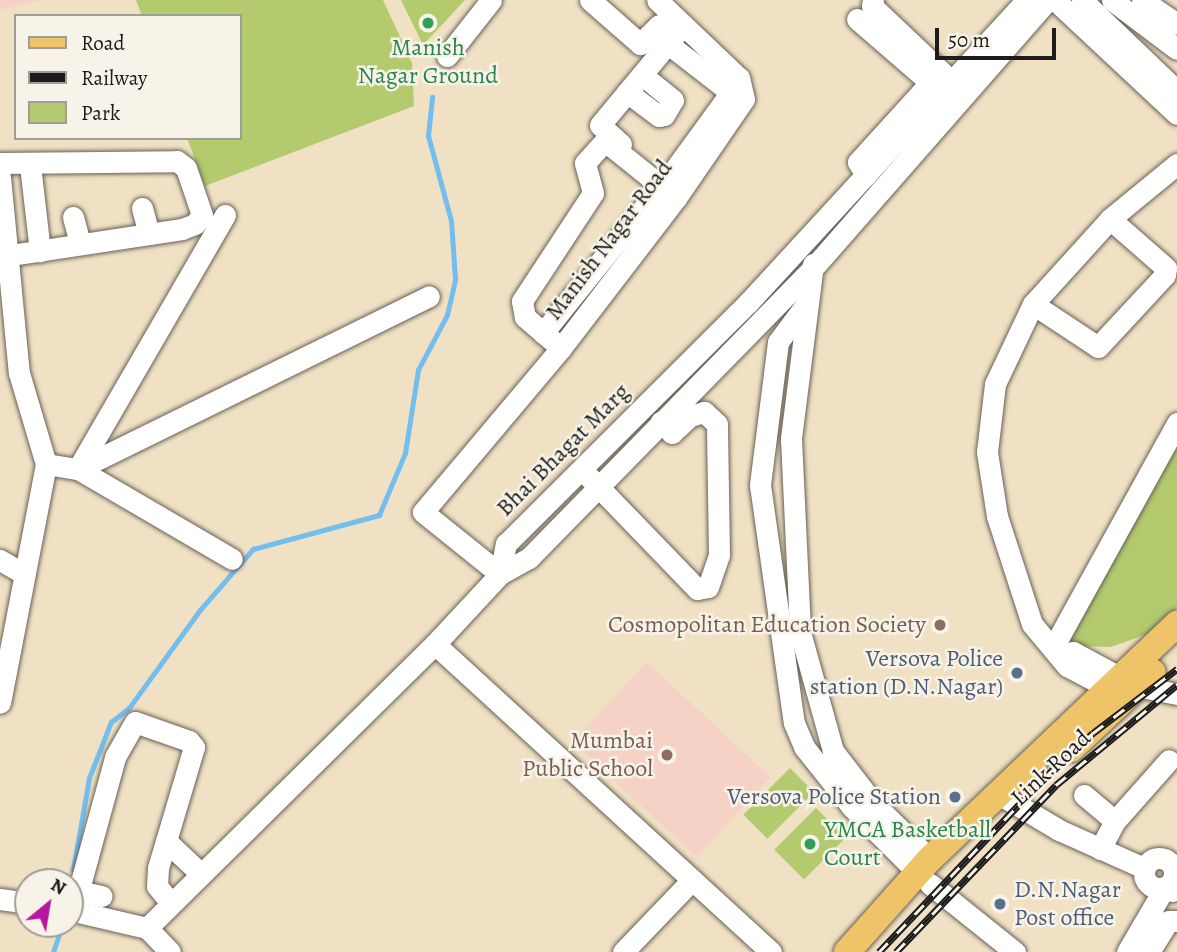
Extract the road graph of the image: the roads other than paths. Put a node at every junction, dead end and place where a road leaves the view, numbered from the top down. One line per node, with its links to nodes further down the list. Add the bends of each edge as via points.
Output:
1 (491, 0): 17 (street)
2 (590, 0): 14 (street, via 640,44)
3 (657, 0): 13 (street, Manish Nagar Road)
4 (873, 0): 19 (street, via 872,6)
5 (1048, 0): 15 (street)
6 (1055, 0): 22 (street)
7 (1082, 0): 20 (street)
8 (1112, 0): 16 (street)
9 (1142, 0): 12 (street)
10 (1025, 1): 15 (street, Bhai Bhagat Marg)
11 (857, 19): 19 (street)
12 (1177, 24)
13 (683, 25): 14 (street); 27 (street, Manish Nagar Road, via 739,78 744,92)
14 (663, 34): 18 (street); 27 (street, via 725,88 728,96)
15 (996, 46): 19 (street, Bhai Bhagat Marg); 37 (street)
16 (1177, 50)
17 (447, 55)
18 (642, 75): 21 (street); 21 (street, via 673,100 664,115)
19 (941, 86): 32 (street, Bhai Bhagat Marg, via 890,133 866,175)
20 (1177, 91)
21 (627, 92): 27 (street, via 600,128)
22 (1177, 114)
23 (0, 163): 25 (street)
24 (1177, 164): 31 (street)
25 (30, 165): 33 (street, via 177,161 186,168 202,215 195,225); 35 (street)
26 (0, 177): 36 (street)
27 (671, 189): 42 (street); 42 (street, via 602,142 584,165 593,193 522,301 525,317); 43 (street, Manish Nagar Road)
28 (142, 208): 33 (street)
29 (225, 215): 47 (street)
30 (73, 216): 34 (street)
31 (1110, 219): 40 (street); 40 (street, via 1166,268 1165,275 1098,347)
32 (818, 227): 37 (street); 41 (street, Bhai Bhagat Marg)
33 (149, 234): 34 (street)
34 (80, 244): 35 (street)
35 (40, 251): 36 (street)
36 (10, 255): 46 (street, via 19,373)
37 (813, 268): 39 (street); 41 (street)
38 (429, 296): 47 (street)
39 (808, 301): 71 (street, via 791,439 800,632 833,751); 71 (street, via 778,342 760,485 794,723 804,747 852,807)
40 (1033, 304): 58 (street, via 995,384 987,452 997,516 1032,624)
41 (747, 320): 44 (street); 48 (street, Bhai Bhagat Marg)
42 (543, 332): 43 (street)
43 (561, 348): 53 (street, Manish Nagar Road, via 423,512)
44 (661, 422): 49 (street); 49 (street, via 672,433 690,416 704,412 717,424 719,555 708,587 696,589)
45 (1177, 423): 58 (street)
46 (46, 464): 47 (street); 52 (street)
47 (78, 469): 50 (street)
48 (581, 470): 49 (street); 53 (street, Bhai Bhagat Marg, via 506,544)
49 (597, 486): 53 (street, via 529,558)
50 (232, 558)
51 (0, 560): 52 (street)
52 (24, 574): 55 (street)
53 (500, 574): 56 (street, Bhai Bhagat Marg)
54 (1177, 624): 59 (main road)
55 (6, 635): 61 (street)
56 (435, 645): 72 (street, Bhai Bhagat Marg); 73 (street)
57 (1177, 649): 59 (main road)
58 (1058, 650): 59 (street, via 1067,666)
59 (1123, 687): 60 (street); 64 (main road)
60 (1177, 694)
61 (0, 703)
62 (1169, 760): 65 (street)
63 (1084, 795): 65 (street)
64 (1006, 798): 67 (street); 71 (main road)
65 (1115, 821): 67 (street)
66 (166, 841): 69 (street, via 194,747 189,741 135,722 115,757); 72 (street); 77 (street, via 157,886)
67 (1100, 849): 70 (street)
68 (1175, 866): 70 (street, via 1155,858); 74 (street)
69 (84, 868)
70 (1144, 868): 74 (street, via 1147,883)
71 (926, 872): 85 (main road); 86 (main road); 87 (street)
72 (201, 874): 77 (street, Bhai Bhagat Marg)
73 (692, 880): 83 (street); 84 (street)
74 (1171, 890): 81 (street)
75 (101, 896): 76 (street)
76 (84, 901)
77 (171, 903): 80 (street, Bhai Bhagat Marg)
78 (84, 907): 80 (street)
79 (1177, 921): 81 (street, via 1168,921)
80 (147, 928): 82 (street)
81 (1138, 950)
82 (170, 952)
83 (623, 952)
84 (771, 952)
85 (846, 952)
86 (870, 952)
87 (1015, 952)

